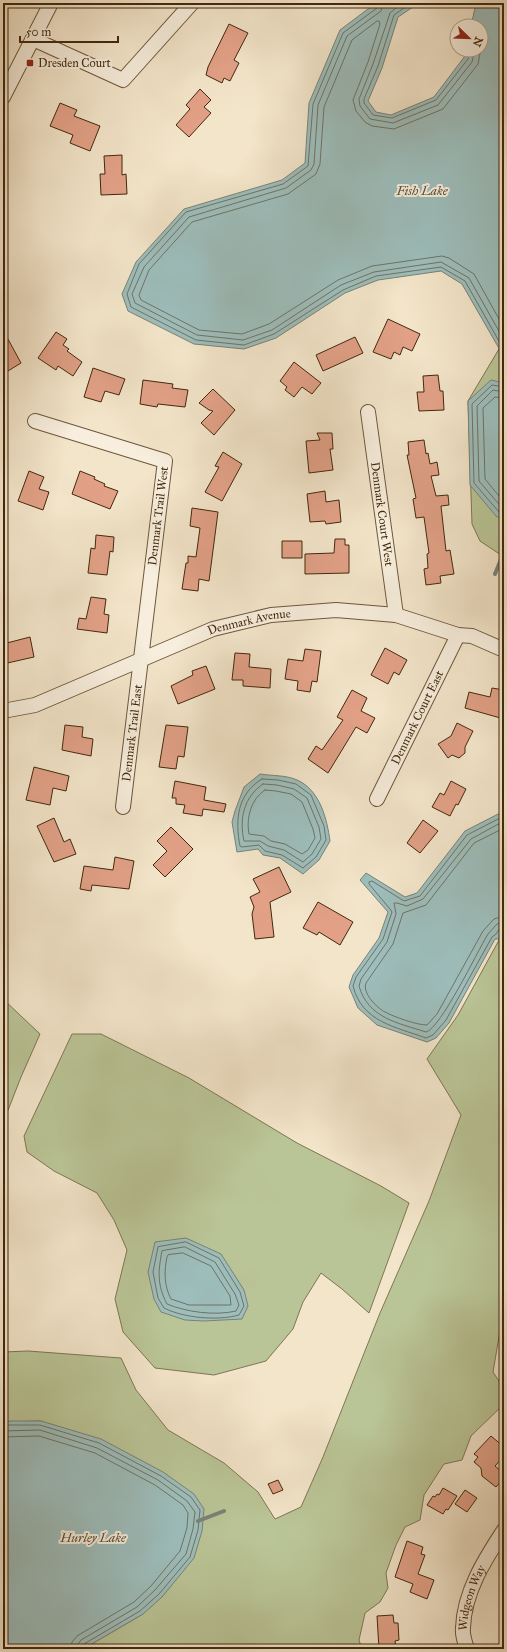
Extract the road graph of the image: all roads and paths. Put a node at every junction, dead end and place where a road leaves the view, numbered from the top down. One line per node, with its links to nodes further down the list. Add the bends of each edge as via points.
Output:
1 (51, 3): 3 (street)
2 (192, 3): 3 (street, via 122,80)
3 (33, 39): 4 (street)
4 (3, 97)
5 (368, 412): 7 (street, Denmark Court West)
6 (35, 421): 10 (street, Denmark Trail West, via 165,461)
7 (396, 615): 8 (street, Denmark Avenue); 10 (street, Denmark Avenue, via 336,610 271,615 213,629)
8 (458, 635): 9 (street, Denmark Avenue, via 472,636); 12 (street, Denmark Court East)
9 (504, 650)
10 (141, 659): 11 (street, Denmark Avenue, via 35,704); 13 (street, Denmark Trail East)
11 (3, 711)
12 (377, 800)
13 (123, 807)
14 (504, 1530): 15 (street, Widgeon Way, via 483,1562 467,1601 462,1629)
15 (467, 1649)

